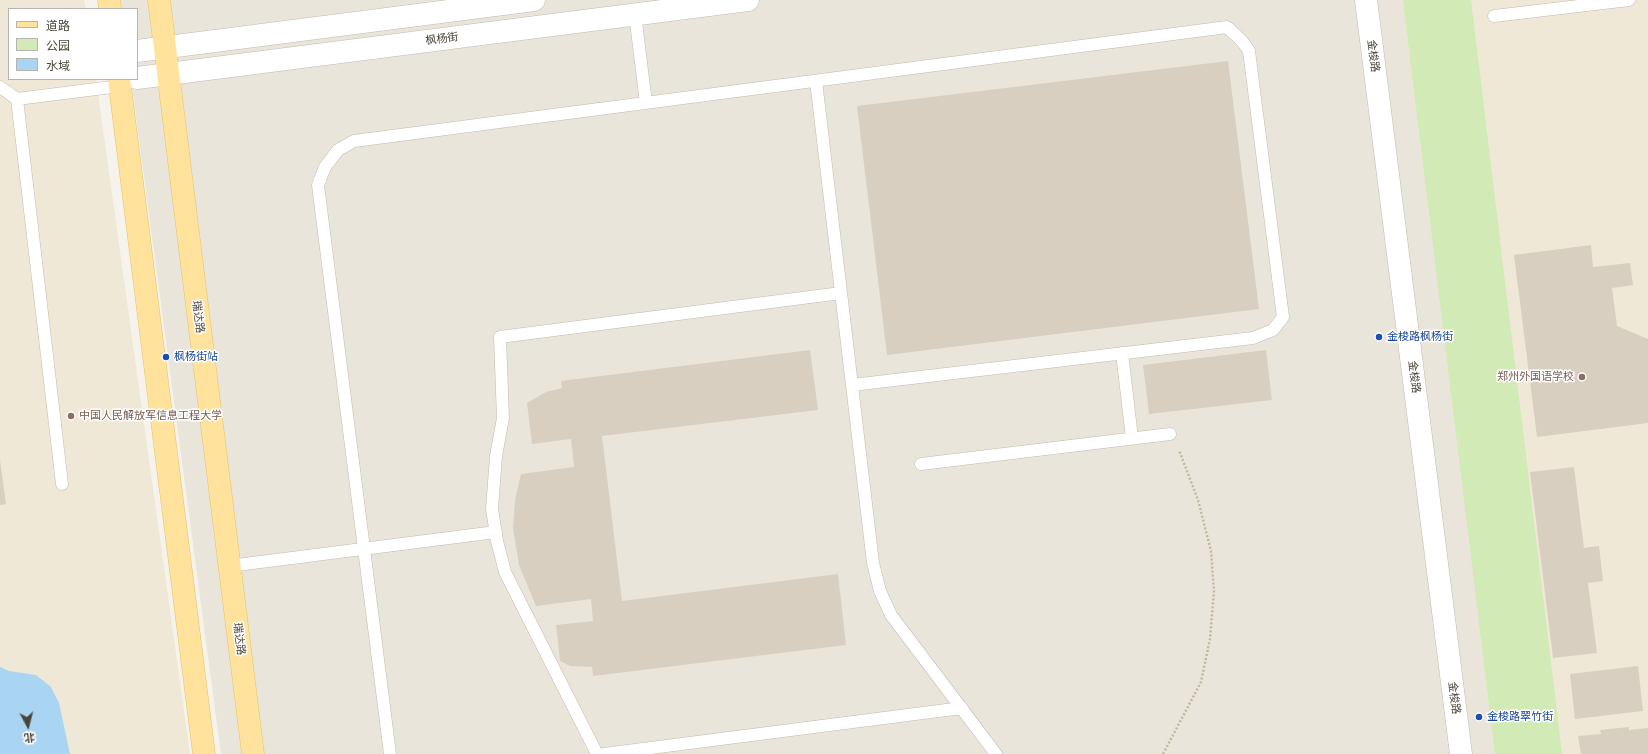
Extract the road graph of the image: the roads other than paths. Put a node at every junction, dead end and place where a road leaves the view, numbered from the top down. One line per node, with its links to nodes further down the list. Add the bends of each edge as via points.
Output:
1 (159, 0): 8 (main road, 瑞达路)
2 (534, 0): 8 (street)
3 (748, 0): 6 (street, 枫杨街)
4 (1366, 0): 34 (street, 金梭路)
5 (1629, 0): 7 (lane)
6 (635, 14): 10 (street, 枫杨街); 16 (lane)
7 (1494, 16)
8 (164, 47): 9 (street); 10 (main road, 瑞达路)
9 (138, 51)
10 (168, 74): 11 (street, 枫杨街); 26 (main road, 瑞达路)
11 (138, 78)
12 (125, 80): 15 (lane); 28 (main road)
13 (816, 81): 16 (lane); 17 (lane); 18 (lane, via 1227,27 1249,51 1283,317 1273,330 1253,338)
14 (0, 86): 15 (lane)
15 (17, 99): 23 (lane)
16 (646, 103): 25 (lane, via 354,141 338,150 325,167 318,185)
17 (841, 292): 19 (lane); 24 (lane, via 500,337 504,400 492,509)
18 (1122, 354): 19 (lane); 21 (lane)
19 (852, 385): 27 (lane, via 873,563 880,591 891,615)
20 (1170, 434): 21 (lane)
21 (1132, 438): 22 (lane)
22 (921, 464)
23 (62, 484)
24 (496, 532): 25 (lane); 31 (lane, via 505,572)
25 (364, 549): 26 (lane); 30 (lane)
26 (230, 566): 29 (main road, 瑞达路)
27 (962, 708): 32 (lane); 33 (lane)
28 (204, 754)
29 (253, 754)
30 (390, 754)
31 (597, 754)
32 (604, 754)
33 (996, 754)
34 (1461, 754)

